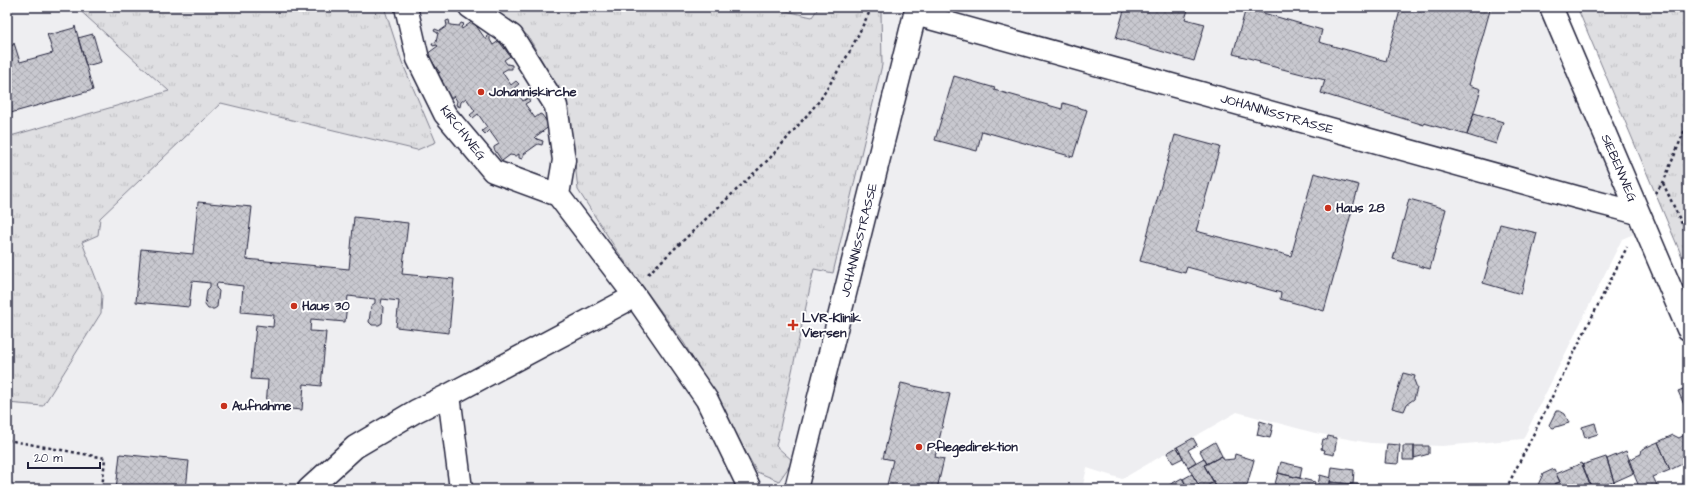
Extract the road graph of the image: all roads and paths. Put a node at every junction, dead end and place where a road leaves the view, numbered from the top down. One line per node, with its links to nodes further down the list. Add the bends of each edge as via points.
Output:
1 (406, 7): 8 (street, KIRCHWEG, via 418,59 445,114 493,171)
2 (470, 7): 8 (street, via 512,36 556,106 564,160)
3 (872, 7): 11 (path, via 850,53 820,100 770,158)
4 (1550, 7): 9 (street, SIEBENWEG)
5 (916, 10): 9 (street, JOHANNISSTRASSE); 19 (street, JOHANNISSTRASSE)
6 (1688, 122): 7 (path)
7 (1663, 183): 9 (path); 10 (path)
8 (558, 195): 11 (street)
9 (1638, 213): 12 (street, SIEBENWEG); 20 (path, via 1627,247)
10 (1688, 237)
11 (633, 294): 13 (street); 18 (street, via 707,400)
12 (1688, 329)
13 (449, 395): 16 (street, via 416,410 355,447); 17 (street)
14 (7, 440): 15 (path, via 105,458)
15 (102, 489)
16 (309, 489)
17 (461, 489)
18 (750, 489)
19 (796, 489)
20 (1506, 489)

